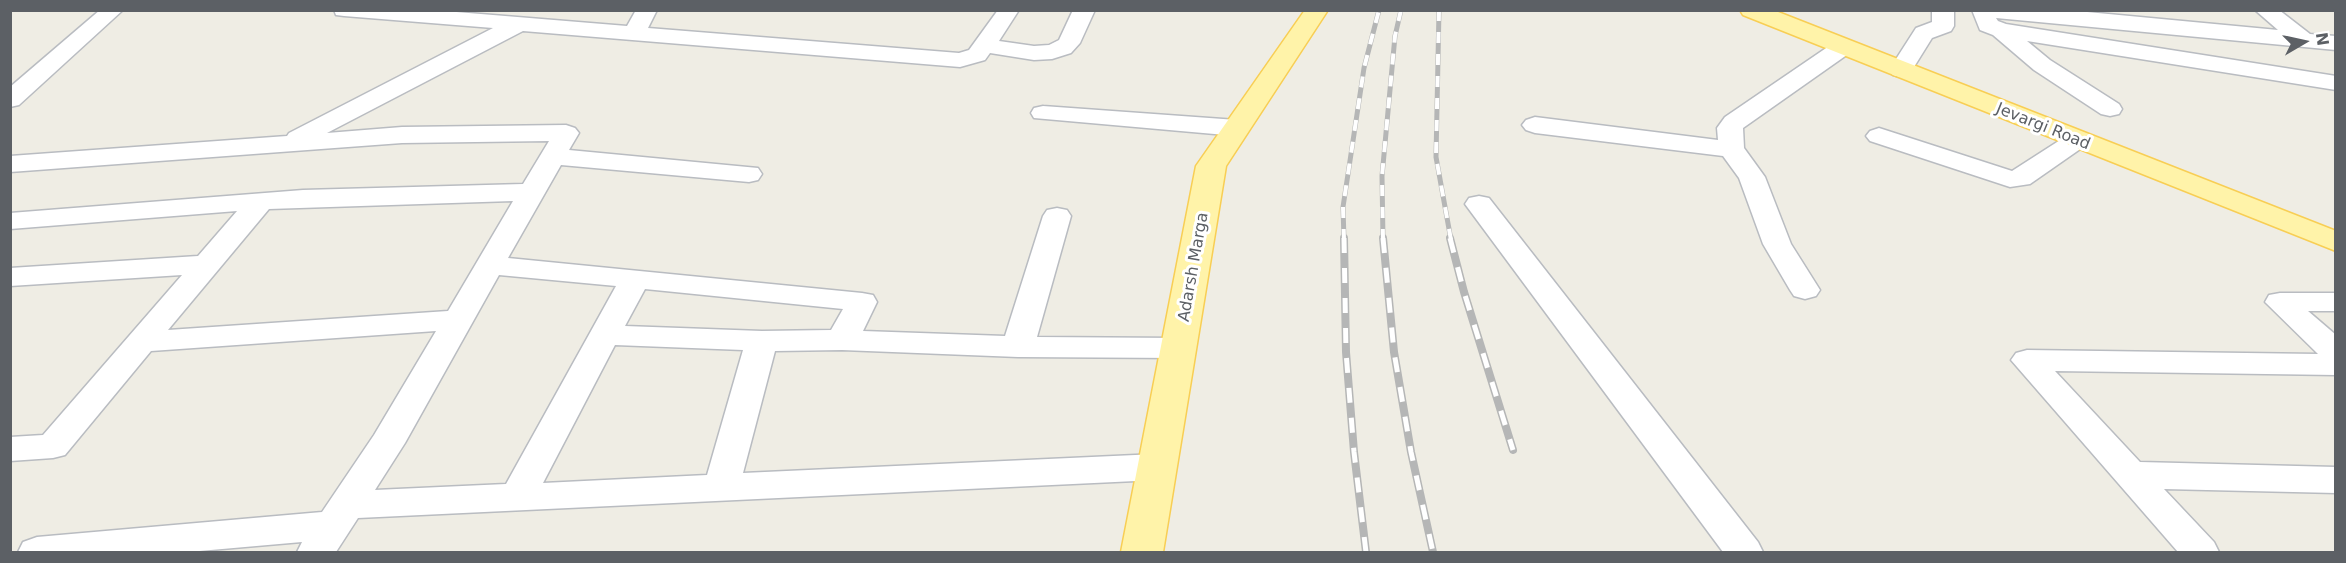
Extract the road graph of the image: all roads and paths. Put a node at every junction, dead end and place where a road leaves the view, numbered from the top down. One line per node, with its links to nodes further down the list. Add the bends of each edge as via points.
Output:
1 (113, 10): 22 (street)
2 (344, 10): 11 (street)
3 (648, 10): 14 (street)
4 (1009, 10): 17 (street)
5 (1084, 10): 17 (street, via 1069,43 1052,52)
6 (1317, 10): 26 (main road, Adarsh Marga)
7 (1750, 10): 18 (main road, Jevargi Road)
8 (1943, 10): 19 (street, via 1943,26 1924,33)
9 (1983, 10): 12 (street, via 1988,25)
10 (2265, 10): 15 (street)
11 (472, 15): 13 (street)
12 (1997, 20): 15 (street); 21 (street); 23 (street, via 2042,65)
13 (519, 24): 14 (street); 29 (street)
14 (634, 33): 17 (street, via 949,60 970,58)
15 (2302, 38): 16 (street); 20 (street)
16 (2336, 43)
17 (984, 45)
18 (1843, 47): 19 (main road, Jevargi Road); 30 (street, via 1734,122 1730,128)
19 (1900, 70): 28 (main road, Jevargi Road)
20 (2336, 72)
21 (2336, 83)
22 (10, 100)
23 (2110, 109)
24 (1043, 113): 26 (street)
25 (1535, 125): 30 (street)
26 (1237, 128): 52 (main road, Adarsh Marga, via 1212,166)
27 (1879, 136): 28 (street, via 2010,179 2021,178)
28 (2078, 140): 39 (main road, Jevargi Road)
29 (287, 143): 31 (street, via 402,135 566,133); 32 (street)
30 (1731, 149): 44 (street, via 1752,177 1777,244)
31 (553, 156): 33 (street); 34 (street)
32 (10, 164)
33 (749, 174)
34 (532, 192): 35 (street); 41 (street)
35 (260, 202): 38 (street); 40 (street)
36 (1479, 204): 64 (street)
37 (1056, 216): 51 (street)
38 (10, 221)
39 (2336, 242)
40 (208, 264): 42 (street); 50 (street)
41 (490, 265): 43 (street); 46 (street)
42 (10, 277)
43 (635, 279): 47 (street); 49 (street, via 862,302)
44 (1805, 290)
45 (2336, 302): 53 (street, via 2280,302)
46 (458, 320): 50 (street); 61 (street, via 387,443)
47 (605, 335): 48 (street); 60 (street)
48 (762, 340): 49 (street); 59 (street)
49 (842, 340): 51 (street)
50 (142, 342): 55 (street, via 53,446)
51 (1018, 347): 52 (street)
52 (1179, 348): 56 (main road, Adarsh Marga)
53 (2336, 353)
54 (2336, 365): 57 (street, via 2027,360)
55 (10, 449)
56 (1157, 467): 59 (street); 63 (main road, Adarsh Marga)
57 (2131, 475): 58 (street); 65 (street)
58 (2336, 480)
59 (721, 488): 60 (street)
60 (517, 497): 61 (street)
61 (332, 528): 62 (street)
62 (37, 552)
63 (1142, 552)
64 (1744, 552)
65 (2200, 552)

